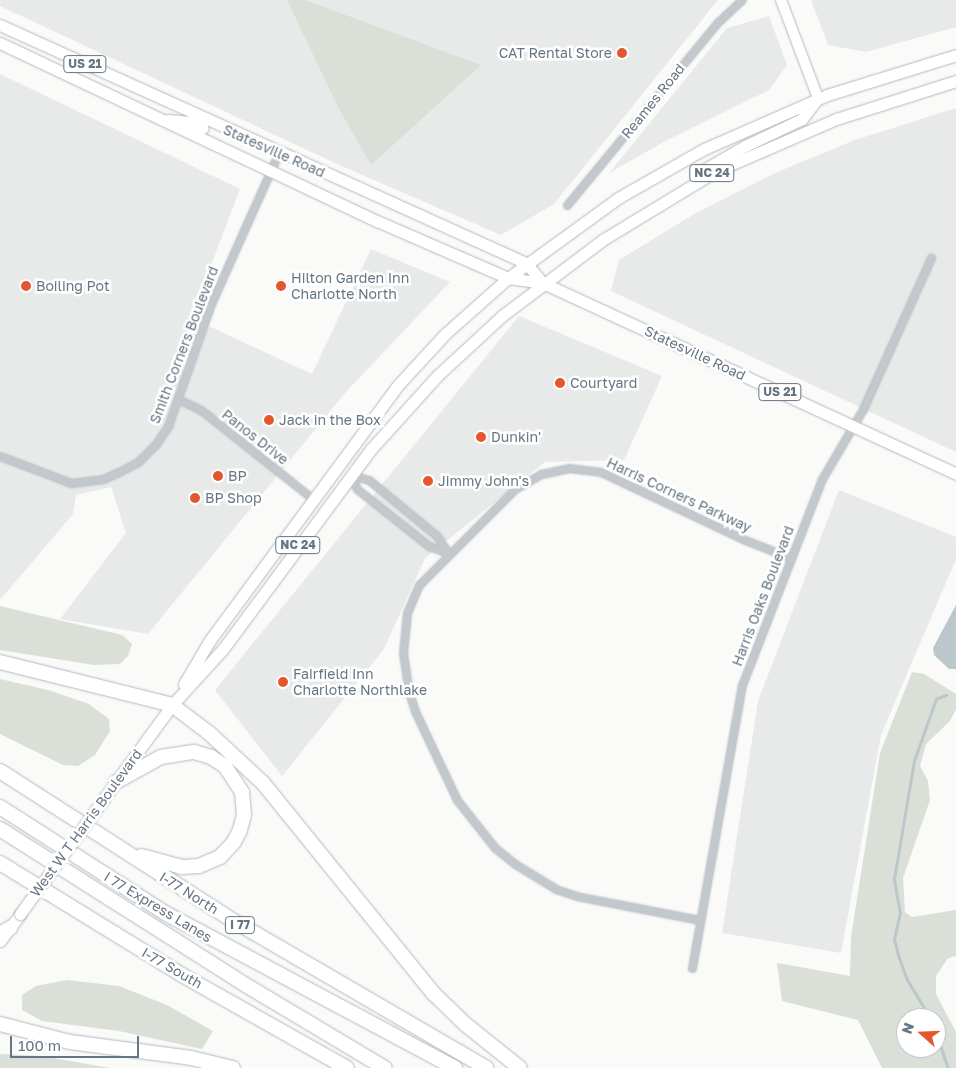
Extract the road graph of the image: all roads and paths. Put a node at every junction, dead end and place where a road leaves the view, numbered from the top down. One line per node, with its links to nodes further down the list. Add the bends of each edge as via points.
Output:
1 (742, 0): 15 (street, Reames Road, via 717,23)
2 (781, 0): 7 (main road)
3 (0, 25): 9 (main road, Statesville Road / US 21)
4 (0, 43): 8 (main road, Statesville Road / US 21)
5 (956, 55): 7 (main road, West W T Harris Boulevard / NC 24)
6 (956, 81): 14 (main road, West W T Harris Boulevard / NC 24, via 806,130 716,171)
7 (818, 98): 14 (main road, via 802,120 722,158); 17 (main road, West W T Harris Boulevard / NC 24, via 675,164 611,203)
8 (141, 110): 9 (main road, via 148,103 170,111); 10 (main road, Statesville Road / US 21)
9 (184, 111): 11 (main road, Statesville Road / US 21)
10 (158, 118): 11 (main road, via 191,122 209,130); 13 (main road, Statesville Road / US 21)
11 (215, 125): 12 (main road, Statesville Road / US 21)
12 (279, 152): 13 (street, Smith Corners Boulevard); 17 (main road, Statesville Road / US 21)
13 (271, 171): 18 (main road, Statesville Road / US 21); 20 (street, Smith Corners Boulevard, via 214,297)
14 (659, 203): 19 (main road, West W T Harris Boulevard / NC 24)
15 (567, 205)
16 (931, 258): 21 (street, Harris Oaks Boulevard)
17 (526, 264): 18 (main road, West W T Harris Boulevard / NC 24); 19 (main road, Statesville Road / US 21)
18 (508, 278): 19 (main road, Statesville Road / US 21); 25 (main road, West W T Harris Boulevard / NC 24, via 450,329 416,365)
19 (543, 283): 21 (main road, Statesville Road / US 21); 24 (main road, West W T Harris Boulevard / NC 24, via 444,369)
20 (178, 399): 22 (street, Smith Corners Boulevard, via 168,426 156,444 138,462 103,479 71,482); 25 (street, Panos Drive, via 201,410)
21 (853, 425): 23 (main road, Statesville Road / US 21); 27 (street, Harris Oaks Boulevard, via 822,479)
22 (0, 456)
23 (956, 474)
24 (351, 475): 26 (street, via 357,489 429,546); 26 (street, via 369,480 437,536); 29 (main road, West W T Harris Boulevard / NC 24, via 223,649)
25 (313, 499): 29 (main road, West W T Harris Boulevard / NC 24, via 210,640)
26 (448, 554): 27 (street, Harris Corners Parkway, via 526,481 569,468 601,472 744,540); 36 (street, Harris Corners Parkway, via 419,585 411,599 403,634 403,653 415,711 467,816 515,864 556,889 580,897)
27 (791, 558): 36 (street, Harris Oaks Boulevard, via 738,698)
28 (0, 662): 29 (highway)
29 (172, 705): 31 (main road, West W T Harris Boulevard / NC 24); 46 (highway, via 255,773 426,986 465,1024)
30 (0, 771): 34 (highway, I-77 North / I 77)
31 (116, 782): 34 (highway, via 168,755 202,754 218,761 235,778 242,792 244,815 238,836 230,847 220,857 199,866 173,866); 37 (main road, West W T Harris Boulevard / NC 24, bridge)
32 (0, 807): 44 (highway, I 77 Express Lanes / I 77, via 173,917)
33 (0, 829): 43 (highway, I 77 Express Lanes, via 249,987)
34 (116, 847): 45 (highway, I-77 North / I 77, via 294,958)
35 (3, 866): 42 (highway, I-77 South, via 182,975)
36 (700, 920): 39 (street, Harris Oaks Boulevard)
37 (5, 931): 38 (main road, West W T Harris Boulevard / NC 24)
38 (0, 941)
39 (692, 968)
40 (0, 1024): 41 (highway, via 70,1042 191,1058)
41 (233, 1068)
42 (346, 1068)
43 (385, 1068)
44 (455, 1068)
45 (486, 1068)
46 (520, 1068)

